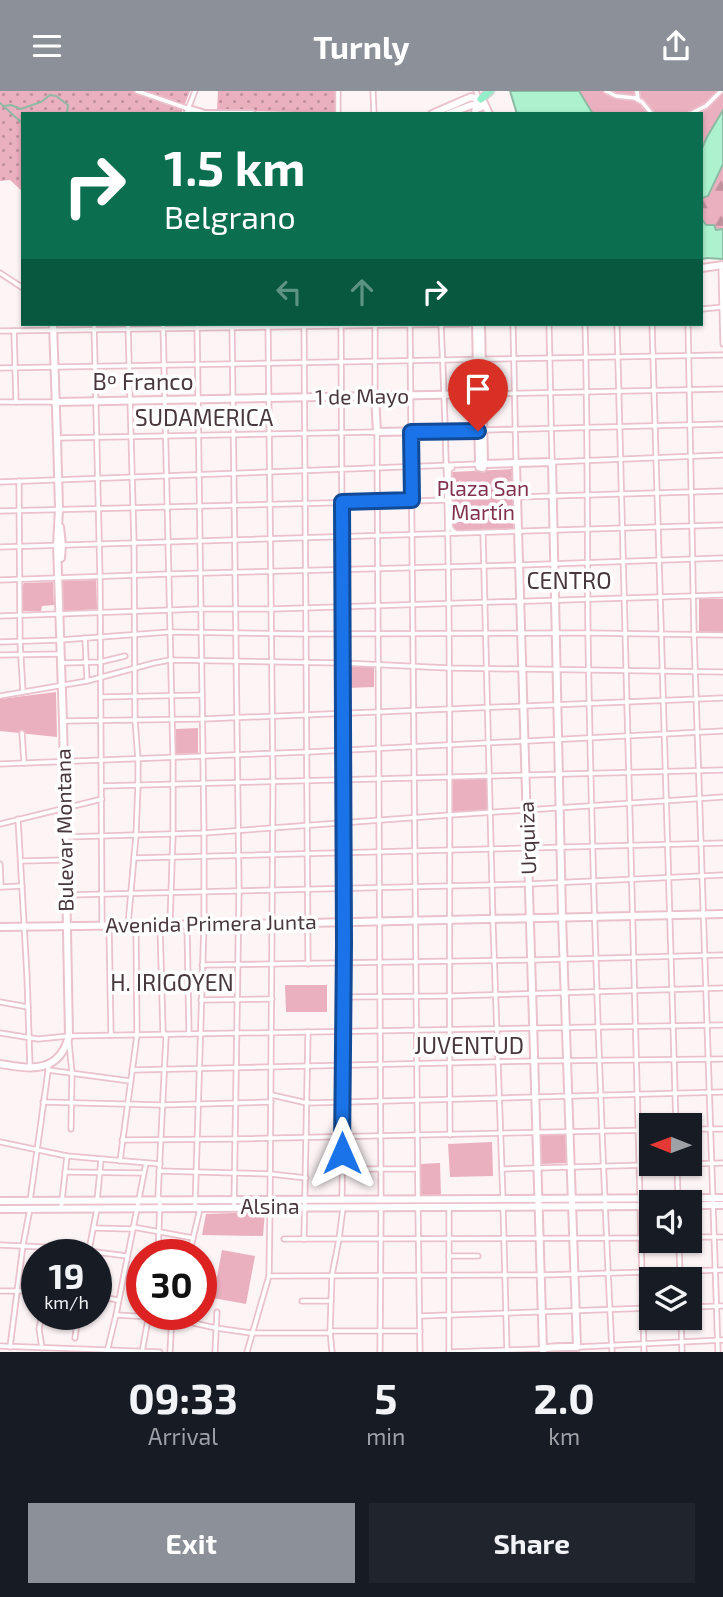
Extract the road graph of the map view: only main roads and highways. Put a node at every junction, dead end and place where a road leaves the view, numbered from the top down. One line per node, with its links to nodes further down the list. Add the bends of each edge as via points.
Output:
1 (490, 91): 2 (main road)
2 (478, 103): 3 (main road); 4 (main road)
3 (440, 112)
4 (453, 112)
5 (722, 265): 6 (main road)
6 (703, 268)
7 (476, 326): 10 (main road)
8 (481, 326): 10 (main road)
9 (53, 327): 13 (main road, Bulevar Montana)
10 (479, 360): 11 (main road)
11 (480, 394): 12 (main road, 1 de Mayo); 14 (main road)
12 (375, 397): 13 (main road, 1 de Mayo); 14 (main road, via 377,432)
13 (55, 402): 19 (main road, Bulevar Montana)
14 (481, 431): 15 (main road, via 482,465)
15 (517, 467): 17 (main road, via 552,462); 18 (main road, Urquiza)
16 (723, 915): 17 (main road, Avenida Primera Junta)
17 (562, 918): 18 (main road, Avenida Primera Junta); 26 (main road)
18 (530, 919): 19 (main road, Avenida Primera Junta); 25 (main road, Urquiza)
19 (66, 926): 20 (main road, Avenida Primera Junta); 21 (main road, Bulevar Montana, via 69,1036 64,1050 49,1067)
20 (0, 927)
21 (0, 1063)
22 (723, 1198): 28 (main road)
23 (702, 1201): 28 (main road)
24 (0, 1202): 30 (main road, Alsina)
25 (539, 1202): 26 (main road, Alsina); 30 (main road, Alsina); 33 (main road, Urquiza)
26 (572, 1202): 27 (main road, Alsina); 33 (main road, via 577,1347)
27 (639, 1202)
28 (714, 1202): 29 (main road); 31 (main road)
29 (702, 1204)
30 (30, 1205): 32 (main road, Alsina)
31 (723, 1205)
32 (0, 1209)
33 (547, 1350)

